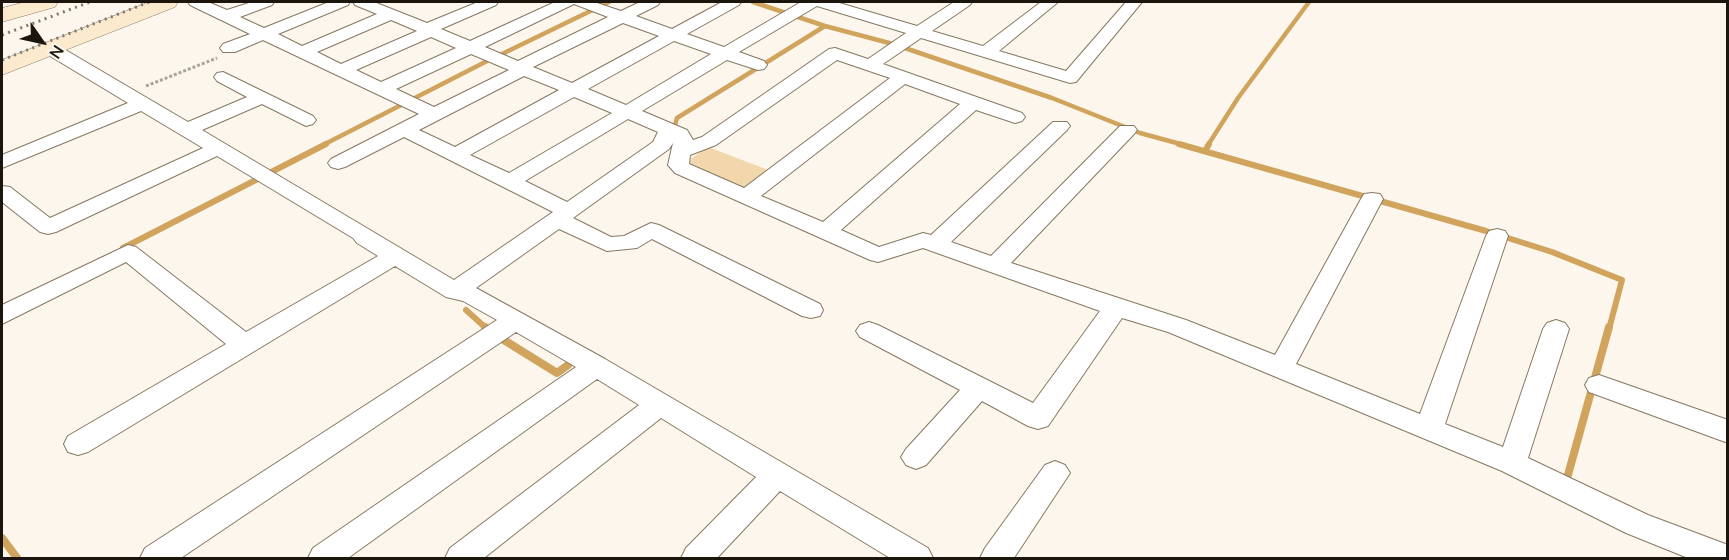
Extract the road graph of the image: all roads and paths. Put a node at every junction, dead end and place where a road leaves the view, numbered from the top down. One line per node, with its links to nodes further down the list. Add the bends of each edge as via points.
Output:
1 (46, 2): 19 (main road)
2 (167, 2): 28 (main road)
3 (196, 2): 20 (street)
4 (266, 2): 20 (street)
5 (342, 2): 24 (street)
6 (361, 2): 18 (street)
7 (408, 2): 18 (street)
8 (490, 2): 22 (street)
9 (567, 2): 26 (street)
10 (580, 2): 21 (street)
11 (652, 2): 21 (street)
12 (733, 2): 25 (street)
13 (812, 2): 31 (street)
14 (821, 2): 23 (street, via 874,11)
15 (964, 2): 23 (street)
16 (1050, 2): 30 (street)
17 (1134, 2): 30 (street, via 1070,78)
18 (388, 13): 22 (street); 29 (street)
19 (2, 15)
20 (226, 16): 24 (street)
21 (622, 16): 25 (street); 35 (street)
22 (429, 30): 26 (street); 36 (street)
23 (919, 31): 30 (street); 33 (street)
24 (263, 33): 27 (street); 29 (street)
25 (673, 35): 31 (street); 40 (street)
26 (470, 47): 35 (street); 39 (street)
27 (229, 48): 42 (path, via 233,52)
28 (51, 49): 34 (main road); 42 (street)
29 (302, 52): 36 (street)
30 (986, 52)
31 (726, 53): 32 (street); 44 (street)
32 (758, 65)
33 (870, 65): 38 (street); 54 (street, via 835,53 709,141)
34 (2, 68)
35 (522, 68): 40 (street); 45 (street)
36 (342, 70): 39 (street)
37 (223, 77): 41 (street)
38 (903, 77): 43 (street); 60 (street)
39 (382, 89): 45 (street)
40 (573, 90): 44 (street); 55 (street)
41 (263, 97): 47 (street); 49 (street)
42 (135, 98): 49 (street); 56 (street)
43 (974, 102): 46 (street); 63 (street)
44 (626, 111): 50 (street); 58 (street)
45 (434, 114): 51 (street)
46 (1015, 117)
47 (306, 120)
48 (1060, 126): 65 (street)
49 (187, 129): 53 (street)
50 (669, 129): 54 (street, via 683,138); 62 (street, via 662,145)
51 (404, 130): 55 (street); 57 (street)
52 (1127, 130): 67 (street)
53 (219, 148): 59 (street, via 48,227); 66 (street)
54 (681, 152): 60 (street, via 678,165 682,169)
55 (455, 155): 58 (street)
56 (2, 162)
57 (338, 163)
58 (509, 182): 62 (street)
59 (2, 192)
60 (746, 197): 63 (street)
61 (1372, 199): 77 (street)
62 (563, 219): 68 (street); 70 (street, via 607,244 629,243 651,230)
63 (825, 232): 65 (street, via 878,255 923,240)
64 (1497, 236): 81 (street)
65 (934, 244): 67 (street)
66 (395, 256): 68 (street); 75 (street)
67 (995, 265): 69 (street)
68 (455, 291): 73 (street, via 470,294)
69 (1116, 307): 77 (street, via 1177,326); 79 (street, via 1038,418)
70 (811, 310)
71 (2, 315): 75 (street, via 128,252)
72 (1556, 329): 85 (street)
73 (502, 330): 76 (street); 88 (street)
74 (869, 331): 79 (street)
75 (245, 345): 83 (street)
76 (596, 366): 80 (street); 89 (street)
77 (1281, 368): 81 (street)
78 (1599, 385): 82 (street)
79 (979, 387): 84 (street)
80 (660, 404): 87 (street); 90 (street)
81 (1429, 429): 85 (street)
82 (1728, 432)
83 (78, 444)
84 (916, 458)
85 (1512, 463): 94 (street, via 1637,524)
86 (1055, 473): 93 (street)
87 (777, 475): 91 (street); 92 (street)
88 (156, 558)
89 (324, 558)
90 (461, 558)
91 (697, 558)
92 (917, 558)
93 (996, 558)
94 (1723, 558)

